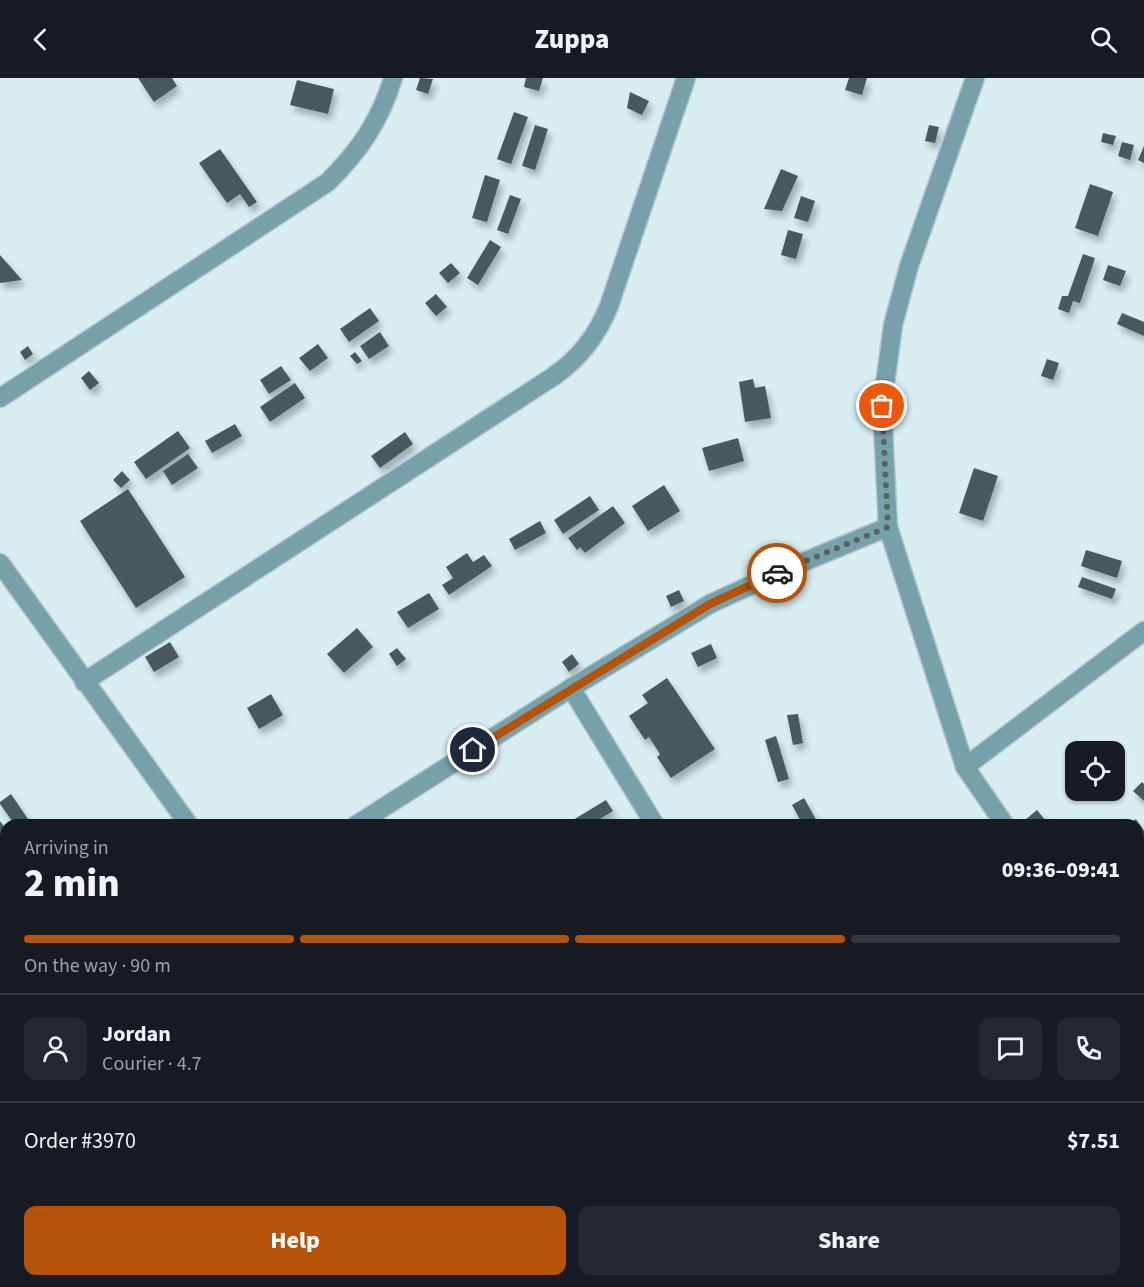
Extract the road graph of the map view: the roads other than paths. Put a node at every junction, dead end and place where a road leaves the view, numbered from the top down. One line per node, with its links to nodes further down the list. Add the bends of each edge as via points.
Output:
1 (393, 78): 4 (street, via 374,127 328,182)
2 (686, 78): 8 (street, via 609,306 578,357)
3 (975, 78): 5 (street, via 909,266 893,325 882,406)
4 (0, 398)
5 (888, 527): 9 (street, via 710,604); 10 (street)
6 (0, 563): 8 (street)
7 (1144, 631): 10 (street)
8 (84, 682): 11 (street)
9 (571, 688): 12 (street); 13 (street)
10 (965, 767): 14 (street)
11 (185, 819)
12 (365, 819)
13 (651, 819)
14 (1001, 819)

